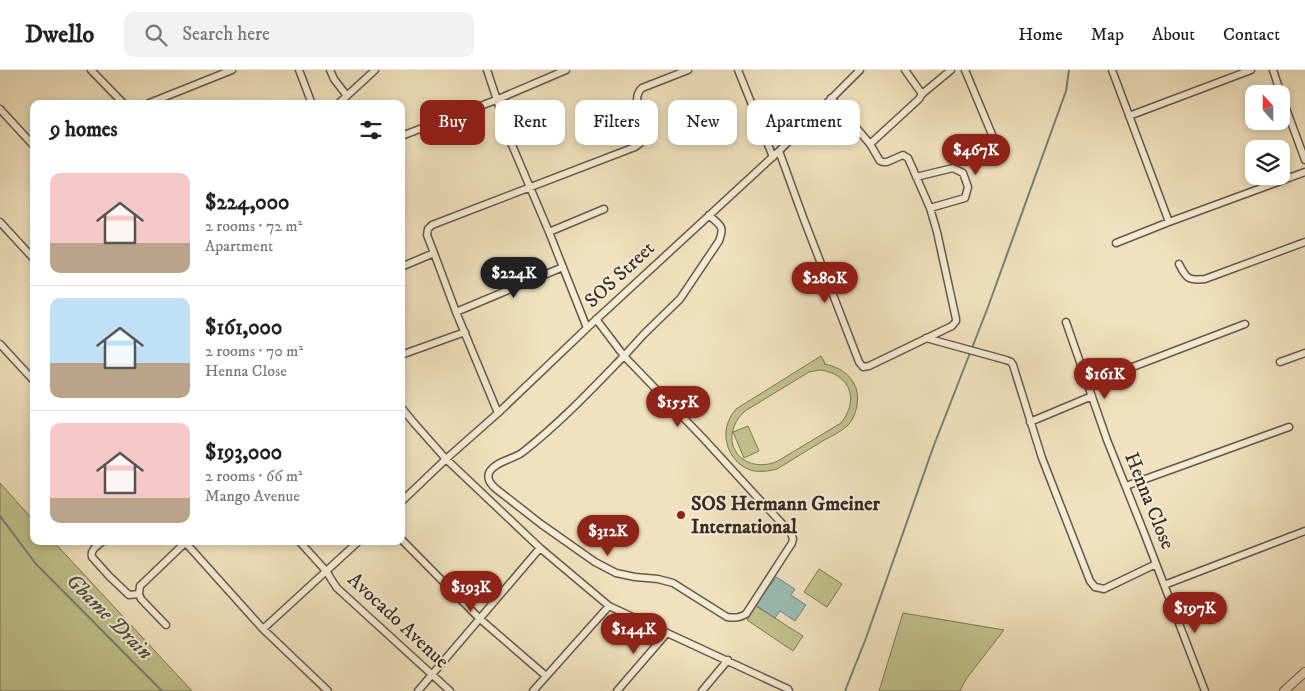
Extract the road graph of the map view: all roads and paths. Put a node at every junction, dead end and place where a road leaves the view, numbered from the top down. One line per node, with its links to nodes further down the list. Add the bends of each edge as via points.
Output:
1 (91, 70): 21 (street)
2 (232, 70): 22 (street)
3 (299, 70): 23 (street)
4 (330, 70): 19 (street)
5 (375, 70): 19 (street)
6 (487, 70): 26 (street)
7 (566, 70): 26 (street)
8 (688, 70): 40 (street, via 639,91 636,98 646,130 641,144)
9 (738, 70): 36 (street)
10 (860, 70): 20 (street, SOS Street)
11 (905, 70): 18 (street)
12 (951, 70): 18 (street)
13 (965, 70): 33 (street)
14 (1112, 70): 28 (street)
15 (1251, 70): 28 (street)
16 (1273, 70): 17 (street)
17 (1278, 85)
18 (922, 94): 32 (street)
19 (347, 96): 24 (street)
20 (831, 98): 32 (street); 35 (street, SOS Street)
21 (120, 100)
22 (158, 100)
23 (310, 100)
24 (342, 100)
25 (495, 100): 30 (street)
26 (496, 100)
27 (0, 109): 31 (street)
28 (1129, 116): 45 (street)
29 (1290, 119): 37 (street)
30 (405, 135)
31 (30, 142)
32 (870, 144): 39 (street, via 880,161 903,155 908,158)
33 (996, 144)
34 (512, 145): 40 (street)
35 (779, 151): 36 (street, SOS Street); 60 (street, via 859,362 869,366)
36 (773, 157): 43 (street, SOS Street)
37 (1305, 160)
38 (1305, 172): 45 (street)
39 (916, 177): 41 (street); 41 (street, via 953,168 963,173 968,187 964,198)
40 (530, 188): 46 (street); 49 (street, via 432,225 427,235)
41 (930, 208): 60 (street, via 956,322)
42 (604, 209): 46 (street)
43 (709, 215): 55 (street, SOS Street); 64 (street, via 722,228 719,241 680,300)
44 (0, 222): 50 (street)
45 (1169, 222): 48 (street)
46 (549, 232): 53 (street)
47 (1305, 242): 51 (street, via 1205,279 1186,277)
48 (1116, 243)
49 (434, 253): 52 (street); 54 (street)
50 (30, 255)
51 (1178, 264)
52 (405, 265)
53 (563, 267): 54 (street); 58 (street)
54 (456, 312): 59 (street)
55 (596, 319): 58 (street, SOS Street); 64 (street)
56 (1066, 322): 67 (street, Henna Close)
57 (1245, 324): 67 (street)
58 (587, 328): 70 (street, SOS Street)
59 (465, 332): 63 (street); 70 (street)
60 (926, 338): 71 (street, via 1011,362)
61 (0, 344): 66 (street)
62 (1305, 353): 65 (street)
63 (405, 354)
64 (624, 356): 64 (street, via 793,536 792,543 742,616 727,617 673,583 616,573 595,562 490,482 491,469 521,453 546,433)
65 (1280, 362)
66 (30, 377)
67 (1088, 384): 68 (street, Henna Close)
68 (1092, 396): 71 (street); 74 (street, Henna Close)
69 (405, 412): 73 (street)
70 (498, 413): 73 (street, SOS Street)
71 (1030, 422): 84 (street, via 1095,587 1104,589)
72 (1289, 427): 74 (street)
73 (446, 459): 75 (street, SOS Street); 83 (street)
74 (1126, 486): 84 (street, Henna Close)
75 (405, 498)
76 (1305, 531): 86 (street)
77 (405, 543): 89 (street)
78 (98, 545): 87 (street, via 92,550 92,557 129,595)
79 (182, 545): 87 (street, via 140,586)
80 (188, 545): 91 (street)
81 (303, 545): 85 (street, Avocado Avenue)
82 (355, 545): 85 (street)
83 (540, 548): 88 (street); 89 (street)
84 (1156, 564): 86 (street, Henna Close)
85 (327, 572): 91 (street); 95 (street, Avocado Avenue, via 337,588)
86 (1164, 584): 104 (street, Henna Close)
87 (139, 594): 90 (street)
88 (609, 606): 92 (street); 96 (street)
89 (480, 619): 95 (street); 96 (street)
90 (166, 625)
91 (263, 629): 97 (street)
92 (668, 633): 93 (street); 101 (street)
93 (728, 660): 102 (street); 103 (street)
94 (1305, 672): 105 (street)
95 (432, 676): 98 (street); 99 (street, Avocado Avenue)
96 (546, 676): 100 (street)
97 (328, 691)
98 (418, 691)
99 (450, 691)
100 (533, 691)
101 (617, 691)
102 (702, 691)
103 (789, 691)
104 (1205, 691)
105 (1284, 691)

